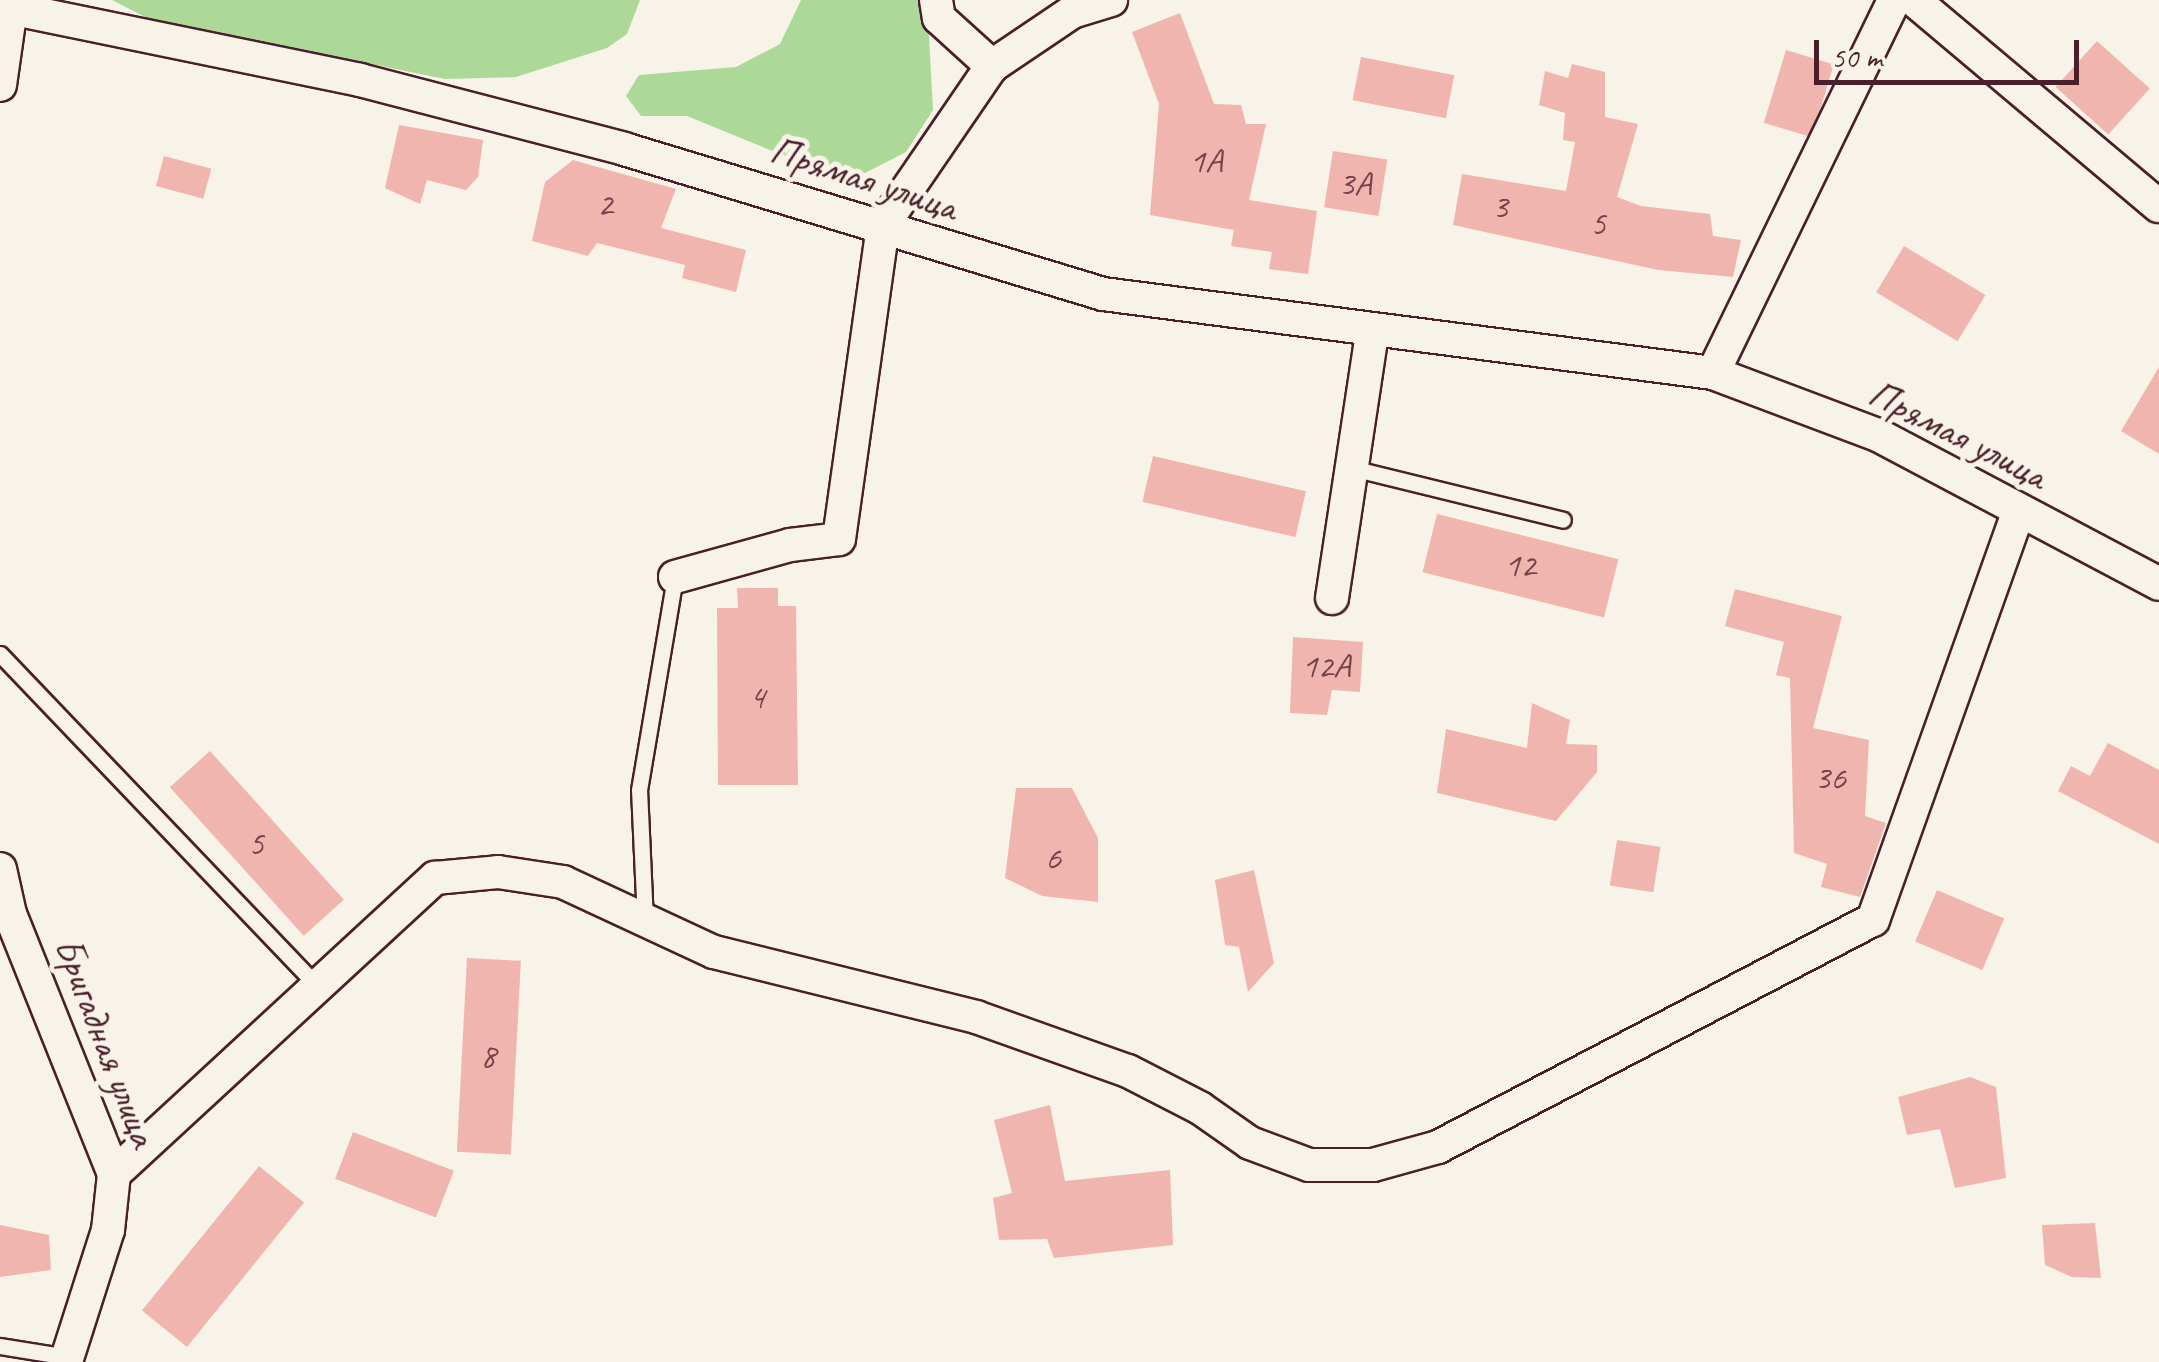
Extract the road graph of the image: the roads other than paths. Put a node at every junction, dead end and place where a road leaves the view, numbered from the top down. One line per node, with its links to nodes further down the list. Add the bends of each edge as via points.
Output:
1 (936, 0): 6 (street, via 940,18)
2 (1111, 0): 6 (street, via 1072,12)
3 (1894, 0): 11 (street)
4 (1914, 0): 8 (street)
5 (6, 7): 7 (street); 9 (street, Прямая улица, via 360,80)
6 (992, 66): 9 (street)
7 (0, 84)
8 (2159, 206)
9 (883, 226): 10 (street, Прямая улица, via 1103,294); 15 (street, via 839,539 790,545)
10 (1372, 334): 11 (street, Прямая улица); 12 (street)
11 (1714, 373): 13 (street, Прямая улица, via 1878,435)
12 (1352, 468): 14 (lane); 17 (street)
13 (2018, 512): 16 (street, Прямая улица); 20 (street, via 1873,920 1438,1147 1373,1166 1309,1165 1250,1143 1200,1108 1112,1065 976,1016 714,952)
14 (1563, 520)
15 (674, 577): 20 (lane, via 638,790)
16 (2159, 584)
17 (1332, 598)
18 (0, 654): 21 (lane)
19 (0, 869): 22 (street, Бригадная улица, via 10,914)
20 (645, 921): 21 (street, via 563,882 498,872 435,878)
21 (317, 986): 22 (street)
22 (114, 1174): 24 (street, Бригадная улица, via 108,1230)
23 (0, 1346): 24 (lane)
24 (67, 1360)

